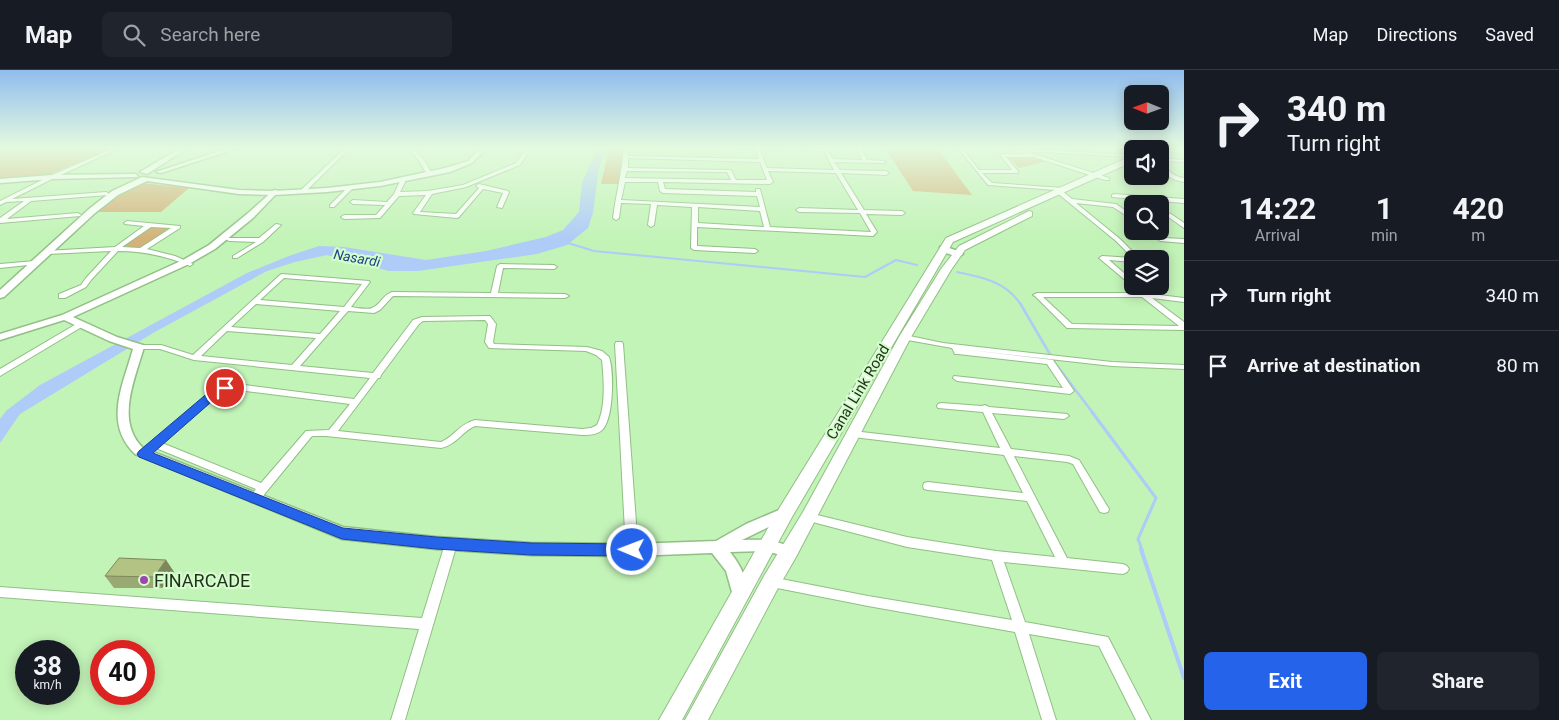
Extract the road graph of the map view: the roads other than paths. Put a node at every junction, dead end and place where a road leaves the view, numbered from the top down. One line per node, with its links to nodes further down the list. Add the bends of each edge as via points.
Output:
1 (35, 178): 21 (street)
2 (49, 178): 38 (street)
3 (133, 178): 31 (main road)
4 (143, 178): 72 (main road, via 104,202)
5 (154, 178): 29 (main road, via 220,190)
6 (181, 178): 29 (main road, via 215,186)
7 (316, 178): 28 (street)
8 (398, 178): 28 (main road)
9 (410, 178): 16 (main road)
10 (483, 178): 24 (street)
11 (733, 178): 22 (street)
12 (770, 178): 23 (street, via 771,181)
13 (843, 178): 48 (street)
14 (985, 178): 34 (street, via 990,184)
15 (1102, 178): 34 (main road, Canal Link Road)
16 (403, 180): 27 (main road); 32 (street)
17 (623, 180): 18 (street); 40 (street)
18 (660, 180): 22 (street); 33 (street, via 663,191)
19 (1176, 180): 20 (street); 25 (street)
20 (1184, 180)
21 (0, 181)
22 (735, 182): 23 (street)
23 (756, 182): 33 (street)
24 (472, 183): 26 (street); 30 (street)
25 (1184, 186)
26 (482, 187): 30 (street, via 457,216 416,213); 45 (street, via 506,192)
27 (350, 188): 28 (main road); 43 (street)
28 (302, 191): 29 (main road)
29 (275, 192): 53 (street)
30 (430, 193): 32 (street)
31 (106, 194): 36 (street); 52 (main road)
32 (397, 194): 42 (street)
33 (759, 194): 46 (street)
34 (1064, 194): 49 (street, via 1114,205); 68 (main road, Canal Link Road, via 949,240); 70 (street); 73 (main road, Canal Link Road, via 962,248)
35 (1114, 196): 37 (street)
36 (29, 200): 38 (street); 52 (street, via 0,221)
37 (1184, 201)
38 (1, 202)
39 (353, 202): 42 (street)
40 (618, 202): 41 (street); 55 (street)
41 (654, 203): 44 (street); 59 (street)
42 (389, 204): 54 (street, via 378,218)
43 (332, 206)
44 (695, 206): 46 (street); 60 (street)
45 (500, 207)
46 (763, 209): 62 (street)
47 (799, 210): 48 (street)
48 (861, 211): 50 (street); 62 (street, via 873,234)
49 (1124, 211)
50 (902, 212)
51 (1169, 215): 61 (street)
52 (78, 216): 77 (main road)
53 (250, 216): 63 (street); 76 (street)
54 (344, 217)
55 (616, 218)
56 (127, 223): 57 (street)
57 (148, 225): 67 (street); 69 (street, via 178,227)
58 (278, 225): 64 (street)
59 (651, 225)
60 (694, 225): 62 (street); 71 (street, via 694,248)
61 (1184, 226)
62 (768, 229)
63 (229, 239): 64 (street); 76 (street)
64 (261, 240): 74 (street)
65 (1162, 240): 66 (street)
66 (1184, 241)
67 (118, 247): 69 (street); 72 (street); 86 (street, via 84,286)
68 (943, 249): 73 (main road); 121 (main road, Canal Link Road)
69 (141, 250): 76 (street)
70 (1127, 250)
71 (755, 251)
72 (47, 252): 77 (main road)
73 (958, 254): 97 (main road, Canal Link Road)
74 (235, 257)
75 (1124, 259): 80 (street, via 1102,258)
76 (188, 263): 91 (street, via 120,298)
77 (31, 264): 78 (street); 81 (main road); 83 (main road)
78 (0, 266)
79 (554, 267): 82 (street, via 500,266)
80 (1124, 276)
81 (0, 288)
82 (494, 294): 87 (street); 90 (street, via 392,294 373,311)
83 (0, 295)
84 (1124, 295): 93 (street, via 1037,295 1070,326)
85 (1143, 295): 88 (street); 93 (street)
86 (62, 296)
87 (565, 296)
88 (1184, 300)
89 (254, 302): 90 (street); 90 (street, via 284,276 367,282); 94 (street)
90 (346, 309): 95 (street)
91 (68, 318): 92 (street); 96 (street); 98 (street)
92 (81, 325): 100 (street); 105 (street)
93 (1184, 327)
94 (226, 329): 95 (street); 101 (street)
95 (322, 336): 103 (street)
96 (0, 337)
97 (905, 337): 102 (street); 113 (main road, Canal Link Road)
98 (0, 342)
99 (619, 344): 126 (street)
100 (139, 347): 101 (street, via 161,347); 116 (street, via 124,408 124,425 128,440)
101 (194, 358): 103 (street)
102 (1039, 358): 104 (street); 107 (street, via 1050,362 1070,391)
103 (294, 368): 106 (street)
104 (1184, 368)
105 (0, 373)
106 (377, 376): 108 (street); 112 (street, via 416,322 422,319 487,318 492,324 489,342 492,346 587,350 603,356 607,363 606,416 600,428 588,432 469,424 452,441 441,445)
107 (957, 378)
108 (356, 402): 112 (street); 114 (street, via 225,388)
109 (941, 406): 110 (street)
110 (985, 408): 111 (street); 115 (street)
111 (1064, 416)
112 (331, 434): 118 (street, via 307,435)
113 (852, 434): 115 (street); 122 (main road, Canal Link Road)
114 (155, 444): 116 (street); 118 (street)
115 (1007, 450): 119 (street); 120 (street, via 1073,460)
116 (143, 454): 118 (street)
117 (928, 486): 119 (street)
118 (259, 493): 123 (street, via 337,532)
119 (1031, 498): 129 (street)
120 (1104, 509)
121 (786, 512): 124 (main road, Canal Link Road); 125 (street)
122 (809, 517): 127 (main road, Canal Link Road); 128 (street, via 907,542)
123 (451, 544): 126 (street); 134 (street)
124 (767, 546): 125 (street); 127 (street); 133 (main road, Canal Link Road)
125 (716, 548): 126 (street); 133 (street, via 736,572)
126 (632, 550)
127 (790, 552): 131 (main road, Canal Link Road)
128 (996, 556): 129 (street); 135 (street)
129 (1064, 564): 130 (street)
130 (1123, 569)
131 (771, 582): 135 (street); 138 (main road, Canal Link Road)
132 (0, 592): 134 (street)
133 (739, 596): 137 (main road, Canal Link Road)
134 (426, 624): 136 (street)
135 (1020, 626): 139 (street); 140 (street, via 1103,641)
136 (398, 720)
137 (670, 720)
138 (696, 720)
139 (1049, 720)
140 (1144, 720)

